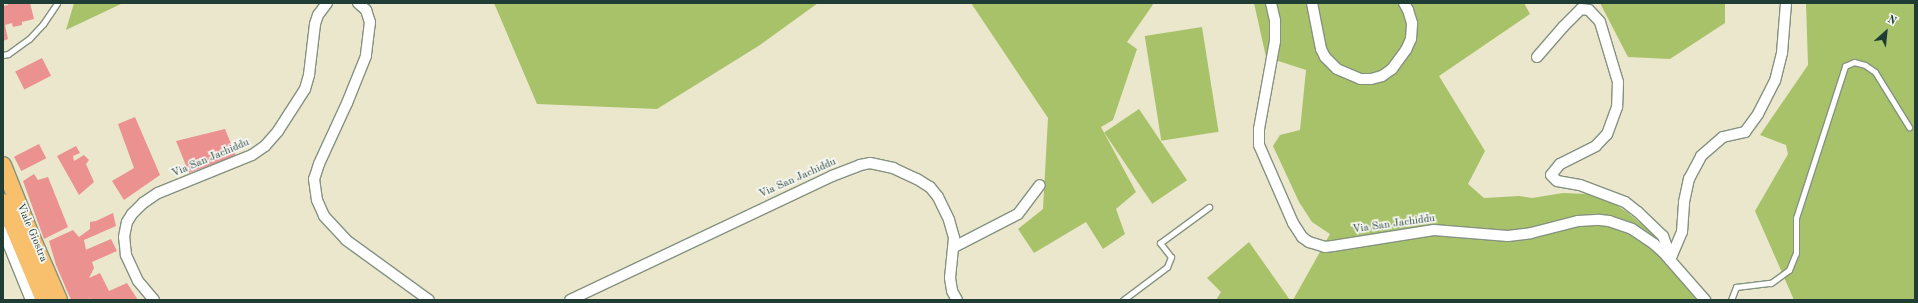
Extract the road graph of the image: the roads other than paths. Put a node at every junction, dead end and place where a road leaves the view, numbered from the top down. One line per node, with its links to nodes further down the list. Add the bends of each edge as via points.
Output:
1 (57, 3): 8 (lane, via 29,39)
2 (327, 3): 21 (street, Via San Jachiddu, via 320,11 315,24 305,89 266,146 252,155 154,196 136,208 127,222 124,237 126,255 138,281)
3 (358, 3): 22 (street, via 366,10 370,22 366,56 348,103 317,168 314,179 317,200 324,216 346,240)
4 (1271, 3): 17 (street, Via San Jachiddu, via 1275,21 1275,41 1258,129 1259,145 1293,223 1302,237 1309,242 1325,247 1434,230 1514,235 1578,221 1600,220 1632,228)
5 (1312, 3): 6 (street, via 1325,57 1337,69 1360,79 1382,76 1392,69 1406,50 1411,39 1412,23)
6 (1404, 3)
7 (1786, 3): 17 (street, via 1782,53 1775,80 1758,114 1745,132 1723,137 1701,156 1689,179 1682,232)
8 (3, 55)
9 (1537, 56): 17 (street, via 1581,9 1589,10 1600,22 1618,82 1617,107 1607,134 1596,146 1560,164 1551,175 1557,181 1580,185 1625,202 1663,236)
10 (1909, 127): 27 (lane, via 1875,72 1865,65 1854,62 1845,66 1796,218 1796,253 1789,270 1771,283 1736,287)
11 (3, 165): 20 (main road, Viale Giostra)
12 (1040, 185): 16 (street, via 1018,214)
13 (3, 202): 19 (main road, Viale Giostra)
14 (1209, 207): 25 (lane, via 1160,243 1171,257 1167,267)
15 (4, 238): 18 (street)
16 (954, 248): 23 (street, Via San Jachiddu, via 949,220 933,190 893,168 866,164 832,176); 24 (street, Via San Jachiddu, via 950,278 952,291)
17 (1671, 259): 26 (street, Via San Jachiddu)
18 (31, 300)
19 (44, 300)
20 (59, 300)
21 (154, 300)
22 (429, 300)
23 (570, 300)
24 (957, 300)
25 (1123, 300)
26 (1704, 300)
27 (1731, 300)

